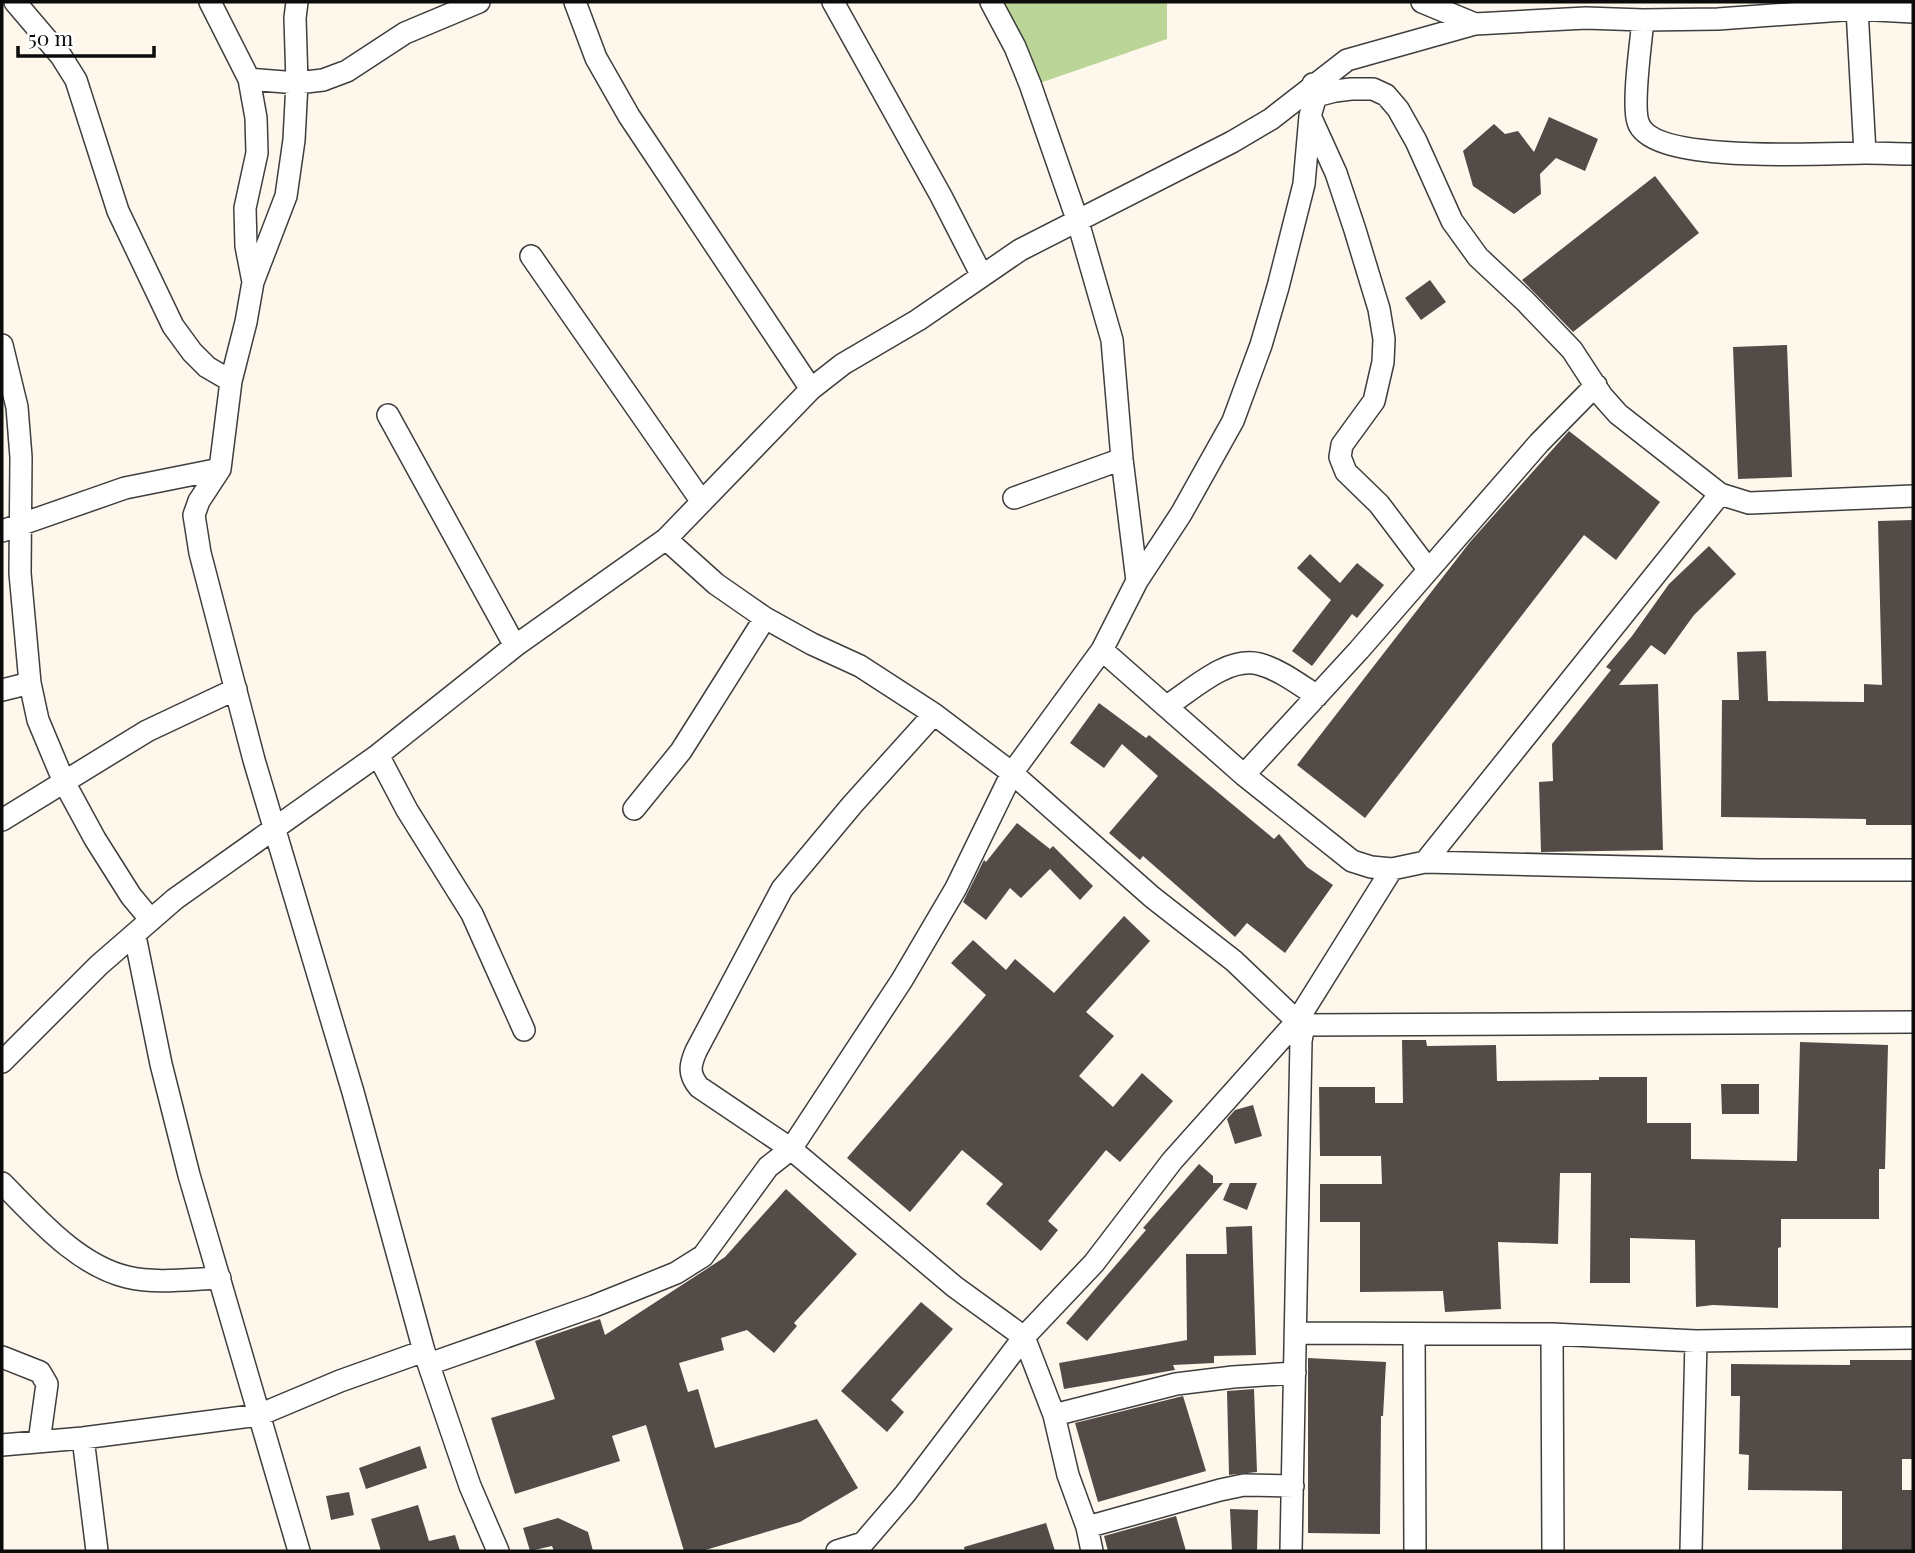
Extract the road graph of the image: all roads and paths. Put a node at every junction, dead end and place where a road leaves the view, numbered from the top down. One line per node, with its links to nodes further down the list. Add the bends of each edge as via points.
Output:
1 (15, 2): 25 (street, via 76,80 118,211 173,326 207,367)
2 (210, 2): 15 (street)
3 (297, 2): 16 (street)
4 (479, 2): 16 (street, via 405,33 347,71)
5 (575, 2): 27 (street, via 596,58 629,116)
6 (833, 2): 22 (street)
7 (991, 2): 20 (street, via 1030,84)
8 (1422, 2): 14 (street)
9 (1857, 9): 11 (street); 12 (street); 18 (street)
10 (1586, 10): 13 (street); 14 (street)
11 (1718, 10): 13 (street)
12 (1913, 12)
13 (1643, 20): 18 (street, via 1636,108 1638,124 1647,135 1699,150 1778,155)
14 (1475, 24): 17 (street, via 1347,60)
15 (249, 79): 16 (street); 23 (street, via 257,153 245,208)
16 (297, 83): 23 (street, via 286,196)
17 (1313, 99): 20 (street); 26 (street, via 1362,89 1386,95 1416,141 1465,241 1572,350); 37 (street, via 1379,309 1384,339 1374,401 1342,445 1340,457 1346,472 1379,504); 38 (street, via 1304,184 1261,345 1233,421)
18 (1865, 153): 19 (street)
19 (1913, 155)
20 (1078, 222): 22 (street, via 1020,250); 29 (street, via 1112,340)
21 (531, 256): 34 (street)
22 (982, 276): 27 (street)
23 (253, 282): 25 (street)
24 (2, 345): 35 (street, via 17,407 21,457)
25 (230, 382): 30 (street)
26 (1595, 384): 31 (street, via 1618,414); 37 (street)
27 (811, 389): 34 (street)
28 (388, 415): 40 (street)
29 (1122, 459): 33 (street); 38 (street)
30 (220, 469): 35 (street, via 125,488); 43 (street, via 194,515)
31 (1720, 494): 32 (street, via 1749,503); 55 (street)
32 (1913, 496)
33 (1014, 498)
34 (702, 502): 36 (street)
35 (10, 528): 42 (street, via 20,573)
36 (666, 539): 39 (street); 40 (street)
37 (1428, 569): 45 (street)
38 (1137, 581): 41 (street)
39 (765, 618): 47 (street, via 860,666); 52 (street, via 681,751)
40 (514, 646): 48 (street)
41 (1102, 650): 46 (street); 49 (street)
42 (30, 683): 44 (street); 51 (street, via 38,720)
43 (236, 689): 51 (street, via 147,731); 54 (street)
44 (2, 690)
45 (1317, 696): 46 (street, via 1260,664 1246,663 1225,668); 50 (street)
46 (1167, 706): 50 (street)
47 (934, 714): 49 (street); 64 (street, via 782,889 690,1065 699,1087)
48 (378, 755): 54 (street); 62 (street, via 472,914)
49 (1013, 773): 61 (street); 64 (street, via 956,888 909,969)
50 (1244, 775): 56 (street, via 1353,861)
51 (64, 782): 53 (street); 58 (street, via 109,862)
52 (634, 809)
53 (2, 820)
54 (274, 830): 58 (street, via 209,873); 74 (street)
55 (1425, 862): 56 (street); 57 (street)
56 (1392, 869): 61 (street)
57 (1913, 870)
58 (151, 920): 59 (street)
59 (135, 936): 63 (street, via 99,965); 66 (street, via 188,1175)
60 (1913, 1022): 61 (street)
61 (1301, 1023): 67 (street); 70 (street, via 1172,1161 1094,1263)
62 (524, 1030)
63 (2, 1062)
64 (791, 1149): 70 (street); 74 (street, via 768,1167 703,1256 676,1273 594,1306)
65 (2, 1183): 66 (street, via 72,1248 103,1268 151,1280)
66 (220, 1278): 76 (street)
67 (1296, 1333): 68 (street); 75 (street)
68 (1414, 1334): 69 (street); 89 (street)
69 (1552, 1334): 72 (street); 90 (street)
70 (1024, 1338): 77 (street); 86 (street, via 863,1543)
71 (1913, 1338): 72 (street)
72 (1696, 1341): 91 (street)
73 (2, 1357): 79 (street, via 44,1376 47,1384)
74 (426, 1357): 76 (street, via 340,1381); 85 (street, via 470,1486)
75 (1295, 1373): 77 (street, via 1175,1384); 81 (street)
76 (259, 1415): 78 (street); 84 (street)
77 (1054, 1415): 82 (street, via 1068,1475)
78 (83, 1438): 79 (street); 83 (street)
79 (39, 1442): 80 (street)
80 (2, 1445)
81 (1293, 1486): 82 (street, via 1232,1487); 88 (street)
82 (1087, 1527): 87 (street)
83 (97, 1551)
84 (299, 1551)
85 (498, 1551)
86 (837, 1551)
87 (1092, 1551)
88 (1291, 1551)
89 (1415, 1551)
90 (1553, 1551)
91 (1691, 1551)

